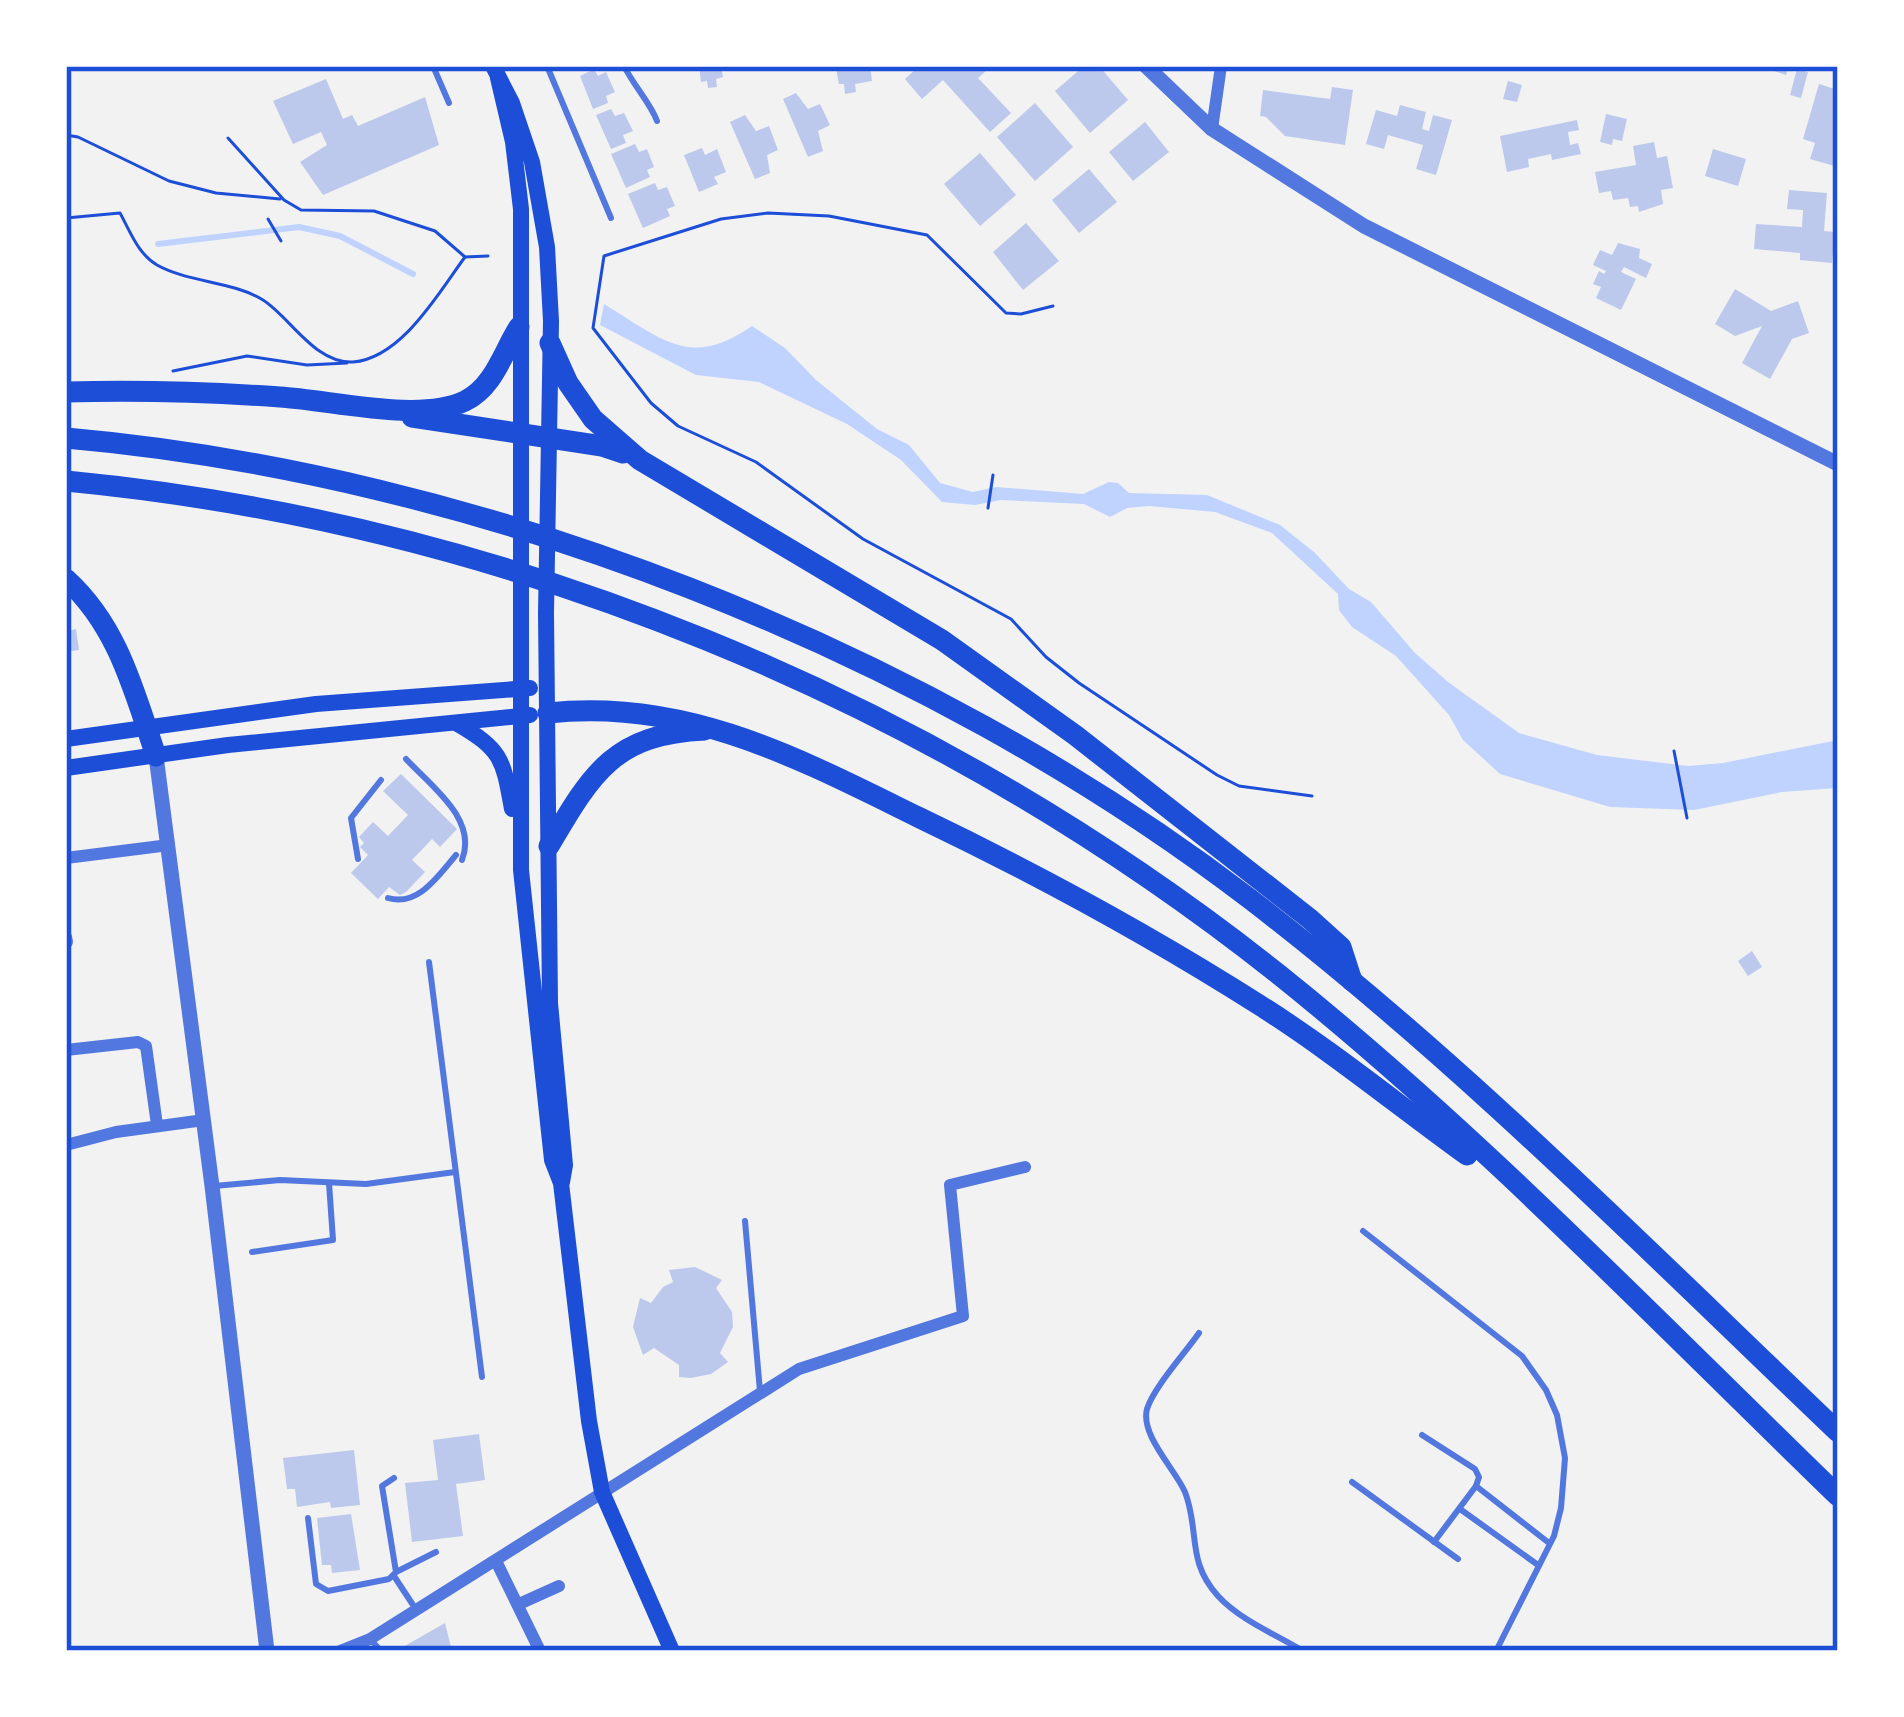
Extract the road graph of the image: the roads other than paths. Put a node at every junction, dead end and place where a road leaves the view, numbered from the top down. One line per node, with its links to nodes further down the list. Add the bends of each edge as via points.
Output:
1 (433, 66): 7 (lane)
2 (547, 66): 10 (lane)
3 (624, 66): 8 (lane)
4 (1146, 66): 9 (street)
5 (1221, 66): 9 (street)
6 (495, 72): 11 (main road, via 518,171); 12 (main road, via 532,162)
7 (449, 103)
8 (657, 121)
9 (1212, 129): 19 (street, via 1364,226)
10 (611, 218)
11 (519, 323): 14 (highway, via 493,375 462,402); 15 (main road)
12 (551, 332): 17 (main road); 18 (highway, via 568,382 593,419)
13 (66, 392): 14 (highway)
14 (351, 405): 15 (highway)
15 (521, 435): 17 (highway); 22 (main road)
16 (66, 438): 41 (highway, via 171,450 446,508 781,627 938,703 1111,803)
17 (550, 440): 18 (highway); 23 (main road)
18 (640, 460): 41 (highway, via 924,629 1075,735 1323,930 1346,955)
19 (1838, 464)
20 (66, 481): 52 (highway, via 377,532 537,578 816,686 1022,797 1194,910 1370,1050)
21 (66, 579): 27 (highway, via 115,638)
22 (522, 687): 23 (main road); 25 (main road); 27 (main road)
23 (547, 689): 24 (main road)
24 (548, 713): 25 (main road); 28 (highway, via 624,710); 36 (main road)
25 (522, 716): 26 (main road); 34 (main road)
26 (456, 723): 30 (main road); 34 (main road, via 506,768)
27 (146, 725): 29 (main road); 30 (highway)
28 (724, 730): 36 (highway, via 649,738 608,760); 52 (highway, via 1003,860 1263,1007)
29 (66, 739)
30 (156, 756): 32 (main road); 35 (street)
31 (406, 759): 39 (lane, via 467,836 459,858 431,884 414,897)
32 (66, 768)
33 (381, 780): 38 (lane, via 351,818)
34 (520, 832): 49 (main road, via 536,1032)
35 (169, 844): 37 (street); 43 (street)
36 (549, 845): 49 (main road)
37 (66, 859)
38 (358, 859)
39 (388, 898)
40 (429, 962): 47 (lane)
41 (1352, 981): 58 (highway)
42 (66, 1050): 44 (street, via 146,1046)
43 (204, 1120): 44 (street); 50 (street)
44 (157, 1125): 45 (street)
45 (66, 1145)
46 (1025, 1167): 57 (street, via 950,1185 963,1316 799,1370)
47 (455, 1172): 48 (lane); 56 (lane)
48 (328, 1183): 50 (lane); 54 (lane, via 333,1240)
49 (561, 1183): 63 (main road)
50 (212, 1186): 78 (street)
51 (745, 1221): 57 (lane)
52 (1562, 1230): 64 (highway)
53 (1364, 1231): 68 (lane, via 1522,1356 1546,1390 1565,1458)
54 (251, 1252)
55 (1199, 1333): 83 (lane, via 1148,1407 1147,1424 1184,1490 1196,1562 1209,1585 1232,1609)
56 (482, 1378)
57 (760, 1394): 63 (street)
58 (1838, 1432)
59 (1422, 1435): 62 (lane, via 1475,1469)
60 (394, 1478): 73 (lane, via 382,1486)
61 (1352, 1482): 67 (lane)
62 (1476, 1486): 65 (lane); 68 (lane)
63 (602, 1492): 71 (street); 82 (main road)
64 (1838, 1496)
65 (1460, 1509): 67 (lane); 72 (lane)
66 (308, 1518): 73 (lane, via 320,1587)
67 (1434, 1542): 70 (lane)
68 (1550, 1544): 72 (lane)
69 (436, 1552): 73 (lane)
70 (1458, 1559)
71 (496, 1561): 75 (street); 76 (street)
72 (1538, 1565): 84 (lane)
73 (395, 1574): 76 (lane)
74 (559, 1586): 75 (street)
75 (519, 1604): 81 (street)
76 (417, 1610): 77 (street)
77 (370, 1640): 79 (street); 80 (lane)
78 (267, 1651)
79 (340, 1651)
80 (381, 1651)
81 (540, 1651)
82 (671, 1651)
83 (1303, 1651)
84 (1496, 1651)

